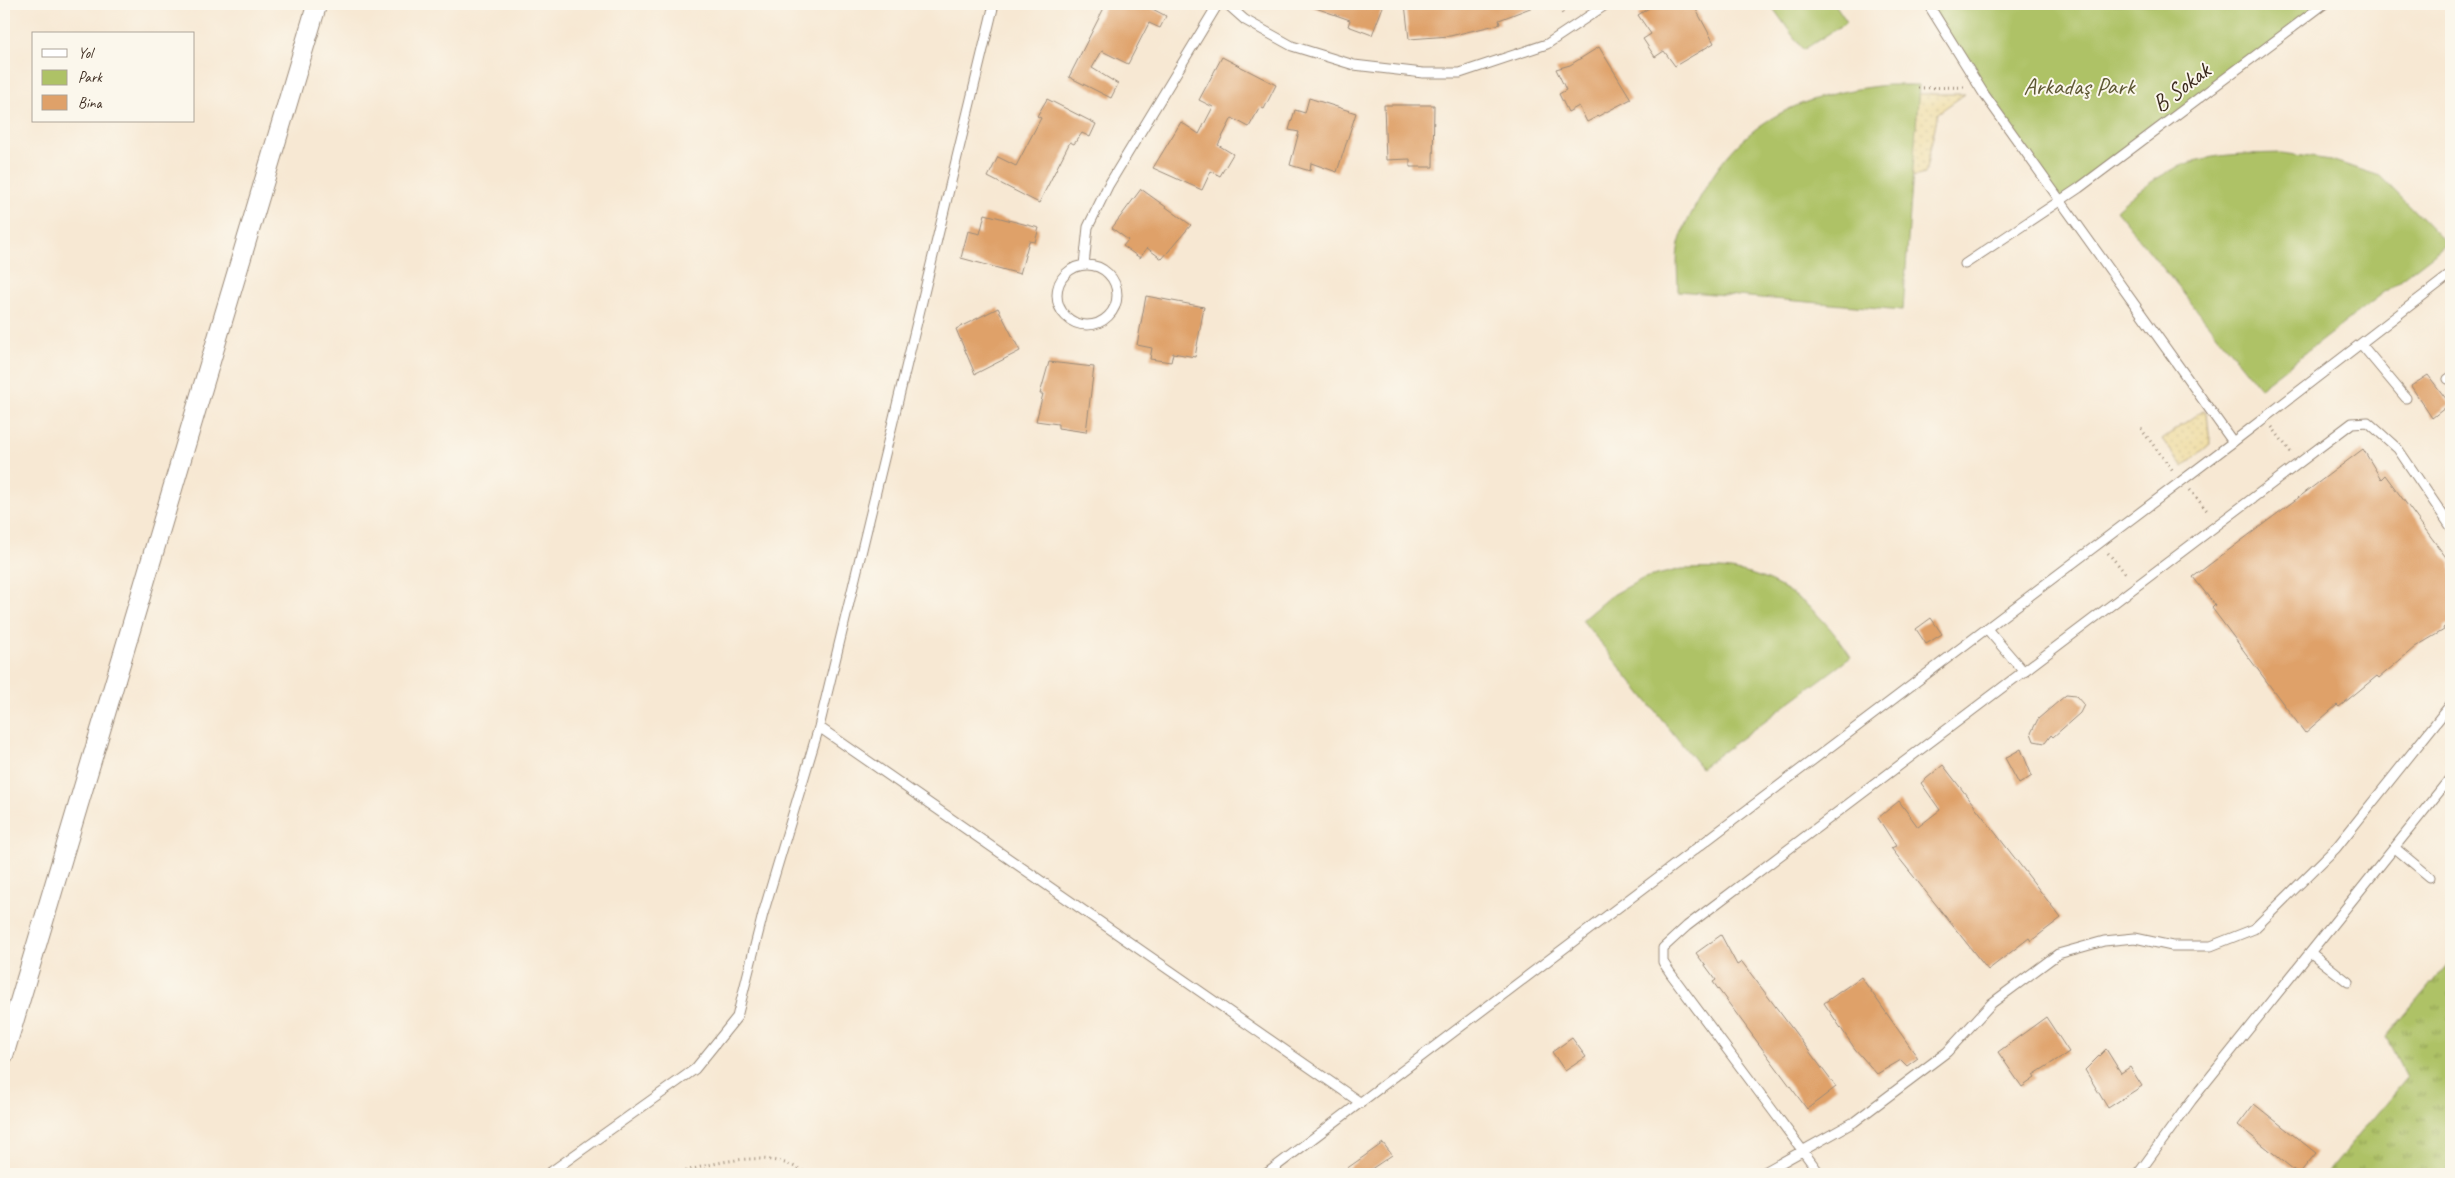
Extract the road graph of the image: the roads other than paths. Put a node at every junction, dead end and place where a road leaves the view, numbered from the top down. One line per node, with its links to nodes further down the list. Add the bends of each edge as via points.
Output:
1 (317, 4): 25 (street)
2 (994, 4): 19 (lane)
3 (1218, 4): 10 (lane, via 1108,186 1088,227)
4 (1227, 4): 5 (lane, via 1245,20 1292,46 1354,64 1422,72 1460,72 1547,44)
5 (1607, 4)
6 (1928, 4): 8 (lane, via 1979,87)
7 (2324, 4): 8 (lane, B Sokak)
8 (2061, 201): 9 (lane, B Sokak); 14 (lane)
9 (1965, 264)
10 (1084, 265): 10 (lane, via 1066,272 1056,298 1068,319 1082,325 1093,325 1112,312 1117,302 1117,287 1103,269)
11 (2450, 278): 12 (lane)
12 (2361, 344): 13 (lane); 14 (lane)
13 (2406, 398)
14 (2233, 442): 16 (lane)
15 (2451, 527): 17 (lane, via 2398,449 2368,422 2352,424)
16 (1987, 628): 17 (lane); 26 (lane)
17 (2024, 672): 27 (lane, via 1687,926 1663,948 1663,962 1671,974)
18 (2451, 704): 27 (lane, via 2336,848 2254,929 2211,946 2172,946 2135,938 2104,941 2058,954 1992,1002 1947,1052 1854,1122)
19 (819, 727): 26 (lane); 28 (lane, via 763,914 737,1017 695,1070)
20 (2451, 777): 21 (lane)
21 (2395, 848): 22 (lane); 23 (lane)
22 (2430, 877)
23 (2311, 953): 24 (lane); 32 (lane, via 2191,1101)
24 (2348, 982)
25 (4, 1054)
26 (1361, 1103): 29 (lane)
27 (1802, 1150): 30 (lane); 31 (lane)
28 (548, 1174)
29 (1266, 1174)
30 (1761, 1174)
31 (1820, 1174)
32 (2138, 1174)

